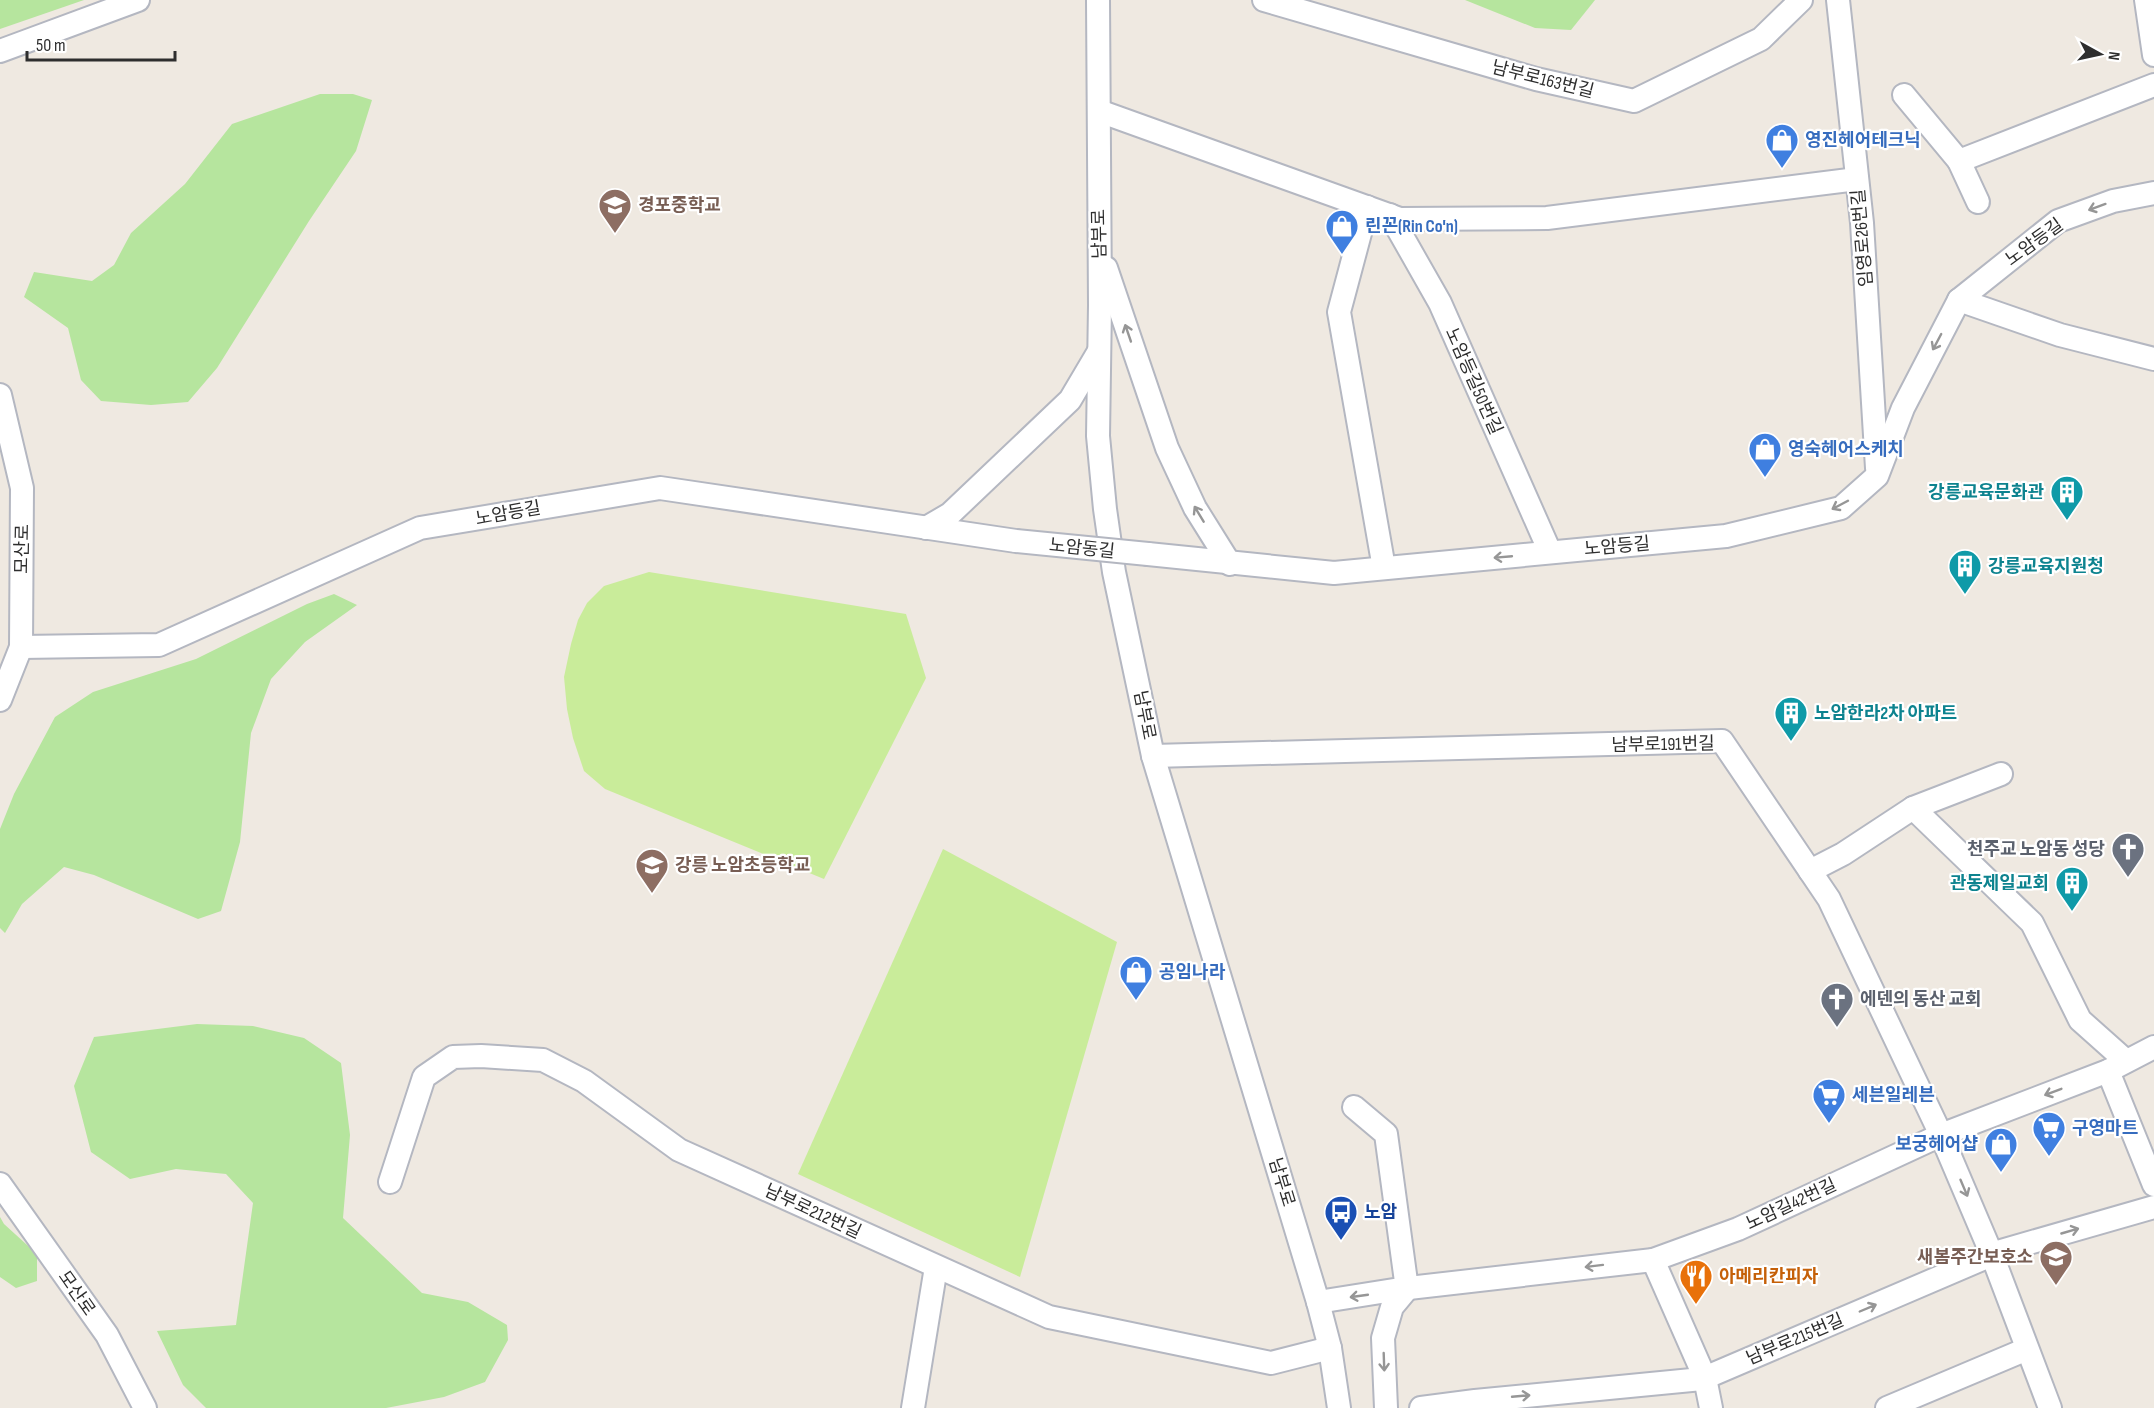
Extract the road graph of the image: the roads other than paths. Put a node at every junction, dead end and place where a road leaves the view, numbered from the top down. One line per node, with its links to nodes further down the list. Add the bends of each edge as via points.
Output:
1 (138, 0): 7 (street)
2 (1098, 0): 11 (street, 남부로)
3 (1264, 0): 4 (street, 남부로163번길, via 1536,79 1634,101 1761,39)
4 (1801, 0)
5 (1838, 0): 13 (street, 임영로26번길)
6 (2149, 4): 8 (street)
7 (0, 51)
8 (2154, 55)
9 (2154, 85): 12 (street)
10 (1904, 95): 12 (street)
11 (1098, 111): 16 (street); 18 (street, 남부로)
12 (1959, 161): 15 (street)
13 (1857, 179): 17 (street, via 1547,218 1400,219); 23 (street, 임영로26번길)
14 (2154, 193): 19 (street, 노암등길, one-way to 19, via 2113,201 2058,221)
15 (1978, 202)
16 (1367, 207): 17 (street); 29 (street, via 1339,312)
17 (1390, 215): 26 (street, 노암등길50번길, via 1440,303)
18 (1099, 248): 20 (street, 남부로); 28 (street, one-way to 18, via 1195,508 1167,448)
19 (1959, 300): 21 (street, via 2060,335); 23 (street, 노암등길, one-way to 23, via 1903,408)
20 (1100, 350): 24 (street, via 1070,400 950,514); 32 (street, 남부로, via 1098,436 1105,509 1114,572)
21 (2154, 359)
22 (0, 395): 30 (street, 모산로, via 22,488)
23 (1877, 476): 26 (street, 노암등길, one-way to 26, via 1841,508 1726,536)
24 (926, 528): 25 (street, 노암등길); 30 (street, 노암등길, via 660,488 420,528 159,645)
25 (1016, 542): 27 (street, 노암동길, bridge)
26 (1550, 552): 29 (street, 노암등길, one-way to 29)
27 (1148, 554): 28 (street, 노암등길)
28 (1230, 564): 29 (street, 노암등길, via 1334,573)
29 (1384, 568)
30 (21, 647): 31 (street, 모산로)
31 (0, 700)
32 (1153, 756): 35 (street, 남부로191번길, via 1722,741); 48 (street, 남부로)
33 (2001, 774): 34 (street)
34 (1913, 808): 35 (street); 37 (street, via 2032,923 2080,1020)
35 (1810, 871): 39 (street, 남부로191번길, via 1829,899)
36 (2154, 1047): 37 (street, 노암길42번길)
37 (2117, 1066): 39 (street, 노암길42번길, one-way to 39); 42 (street)
38 (1354, 1107): 47 (street, via 1386,1134)
39 (1941, 1135): 44 (street, 남부로191번길, one-way to 44); 45 (street, 노암길42번길, via 1738,1229)
40 (390, 1182): 46 (street, 남부로212번길, via 424,1077 453,1057 543,1060 584,1081 679,1150)
41 (0, 1184): 52 (street, 모산로, via 107,1335)
42 (2154, 1185)
43 (2154, 1207): 44 (street, 남부로215번길, one-way to 43)
44 (1992, 1255): 50 (street, 남부로191번길); 51 (street, 남부로215번길, one-way to 44)
45 (1653, 1260): 47 (street, 노암길42번길, one-way to 47); 51 (street)
46 (936, 1267): 49 (street, 남부로212번길, via 1048,1317 1271,1363); 53 (street)
47 (1407, 1289): 48 (street, 노암길42번길, one-way to 48); 55 (street, one-way to 55, via 1392,1307 1383,1338)
48 (1318, 1302): 49 (street, 남부로)
49 (1330, 1348): 54 (street, 남부로)
50 (2027, 1349): 58 (street); 59 (street, 남부로191번길)
51 (1705, 1377): 56 (street, 남부로215번길, one-way to 51); 57 (street)
52 (145, 1408)
53 (913, 1408)
54 (1339, 1408)
55 (1386, 1408)
56 (1421, 1408)
57 (1711, 1408)
58 (1887, 1408)
59 (2050, 1408)

